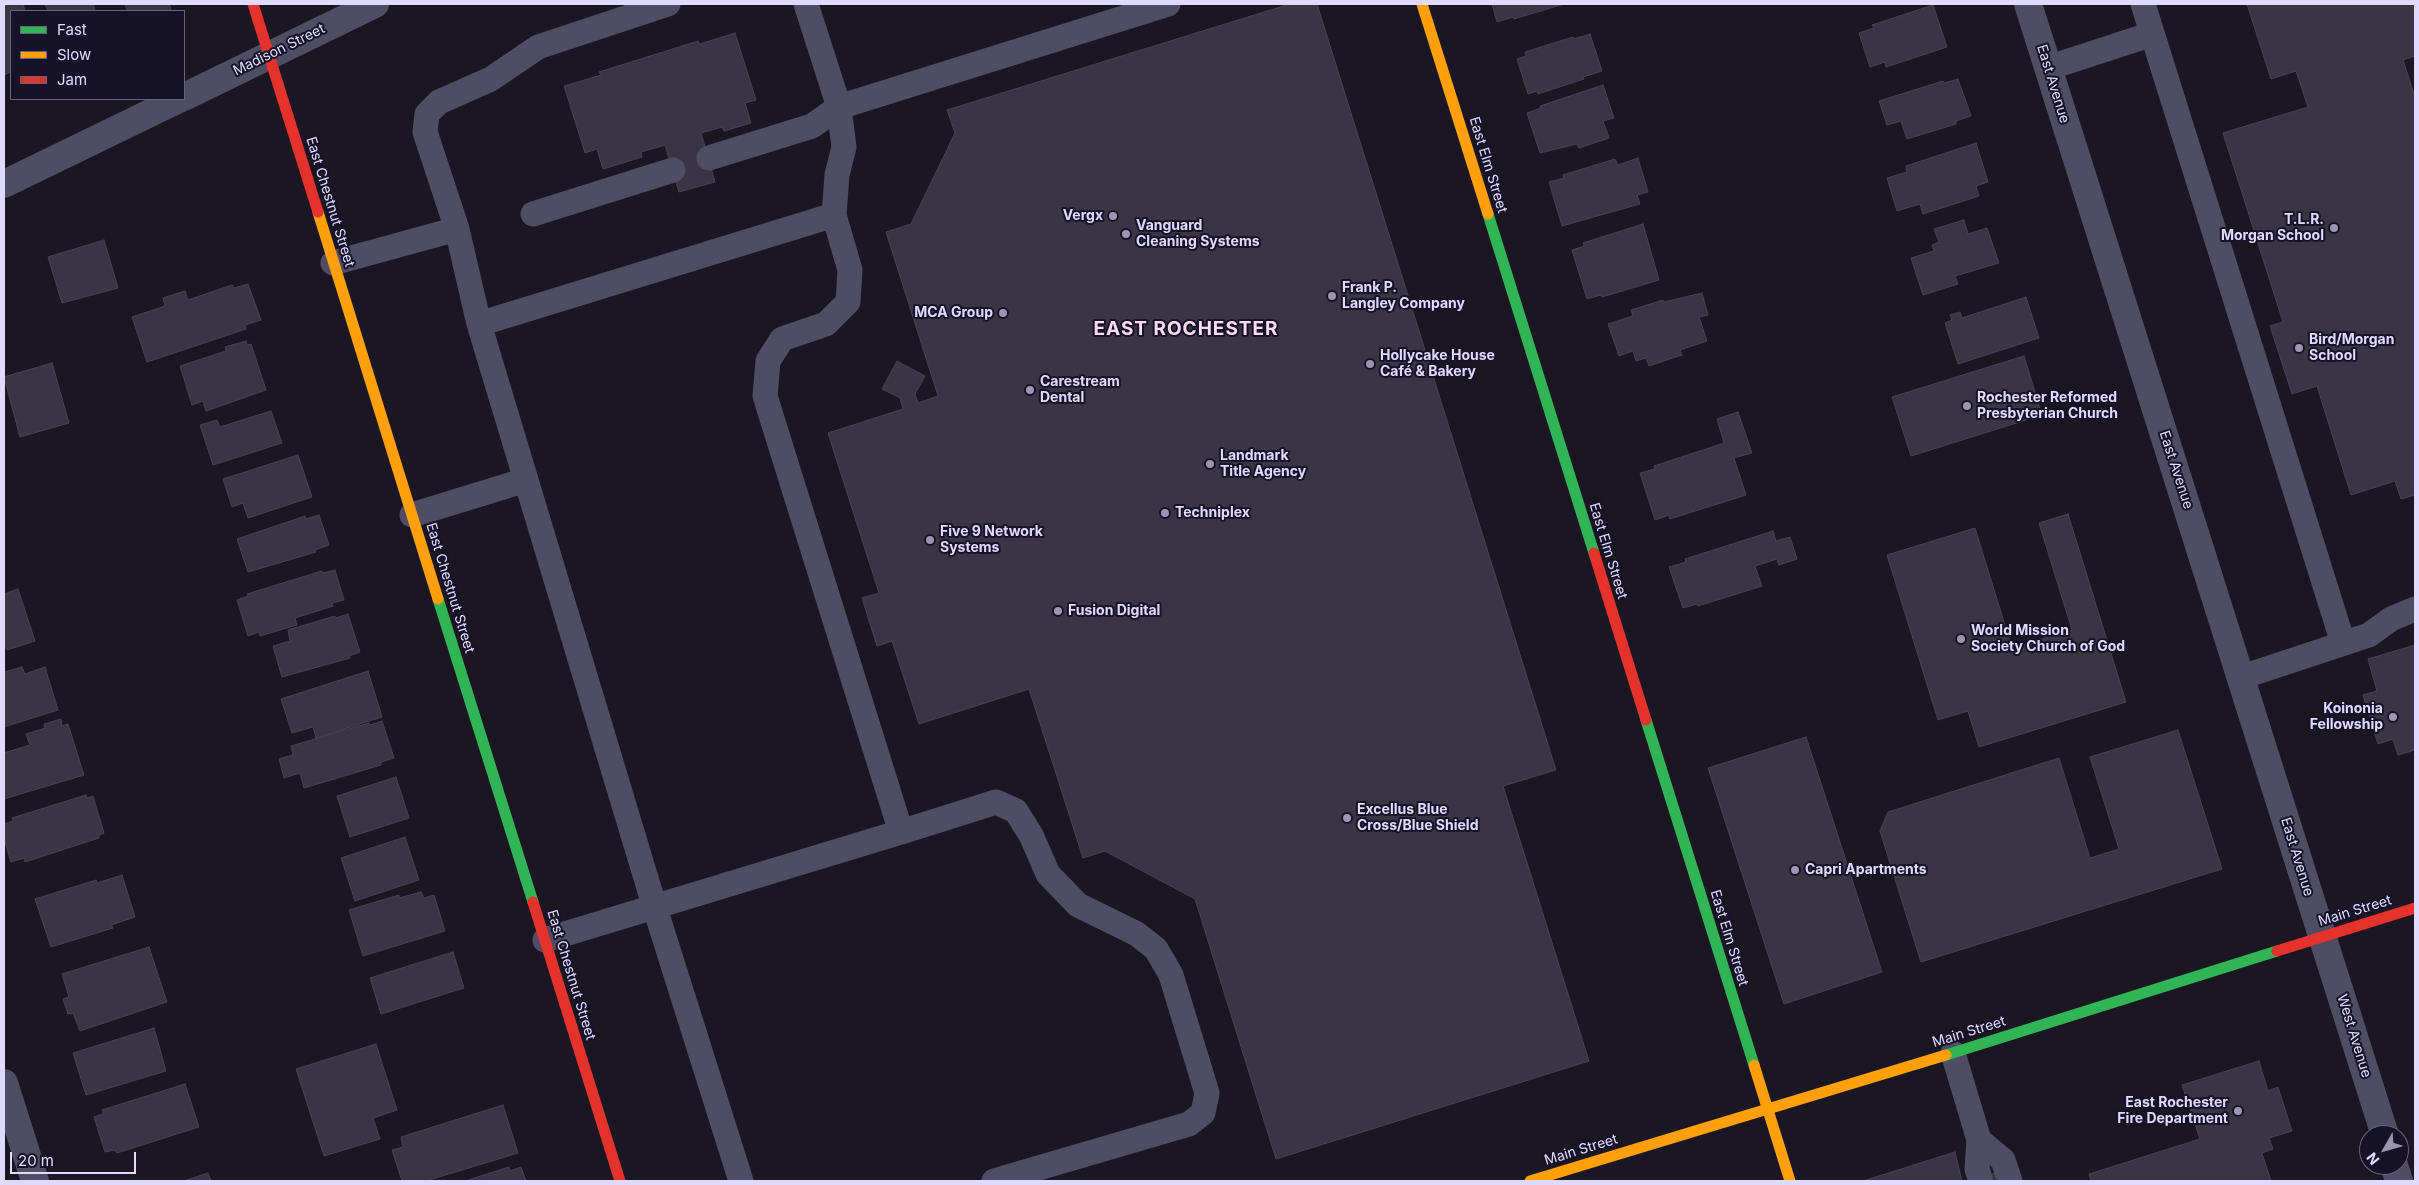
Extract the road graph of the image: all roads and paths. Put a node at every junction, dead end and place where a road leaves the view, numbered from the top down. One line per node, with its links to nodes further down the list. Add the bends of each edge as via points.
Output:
1 (253, 4): 10 (street, East Chestnut Street)
2 (375, 4): 10 (street, Madison Street)
3 (668, 4): 20 (lane, via 538,47 491,79 439,102 427,114 425,132)
4 (806, 4): 14 (lane)
5 (1168, 4): 14 (lane)
6 (1422, 4): 35 (street, East Elm Street)
7 (2028, 4): 11 (street, East Avenue)
8 (2143, 4): 9 (lane)
9 (2152, 34): 11 (lane); 26 (lane)
10 (269, 55): 12 (street, Madison Street); 21 (street, East Chestnut Street)
11 (2048, 68): 27 (street, East Avenue)
12 (185, 97)
13 (177, 100): 17 (street)
14 (839, 107): 15 (lane, via 812,126); 19 (lane, via 844,147 837,175)
15 (709, 158)
16 (673, 170): 18 (lane)
17 (4, 184)
18 (533, 214)
19 (834, 215): 22 (lane); 28 (lane, via 850,270 848,302 826,324 782,339 768,361 765,396)
20 (456, 230): 21 (lane); 22 (lane)
21 (333, 263): 24 (street, East Chestnut Street)
22 (479, 324): 23 (lane)
23 (526, 480): 24 (lane); 29 (lane)
24 (412, 515): 32 (street, East Chestnut Street)
25 (2415, 609): 26 (lane, via 2391,619 2369,635)
26 (2343, 643): 27 (lane)
27 (2242, 677): 31 (street, East Avenue)
28 (901, 832): 29 (lane); 42 (lane, via 996,802 1016,810 1048,874 1078,905 1137,934 1156,949 1170,975 1207,1094 1203,1113 1189,1124)
29 (654, 908): 32 (lane); 41 (lane)
30 (2415, 908): 31 (street, Main Street)
31 (2322, 937): 33 (street, Main Street); 36 (street, West Avenue)
32 (545, 940): 40 (street, East Chestnut Street)
33 (1953, 1053): 35 (street, Main Street); 37 (lane)
34 (4, 1083): 39 (street)
35 (1767, 1108): 43 (street, Main Street); 44 (street, East Elm Street)
36 (2382, 1125)
37 (1980, 1140): 38 (lane); 45 (lane, via 2003,1160)
38 (1980, 1178)
39 (35, 1181)
40 (620, 1181)
41 (741, 1181)
42 (994, 1181)
43 (1530, 1181)
44 (1790, 1181)
45 (2010, 1181)

